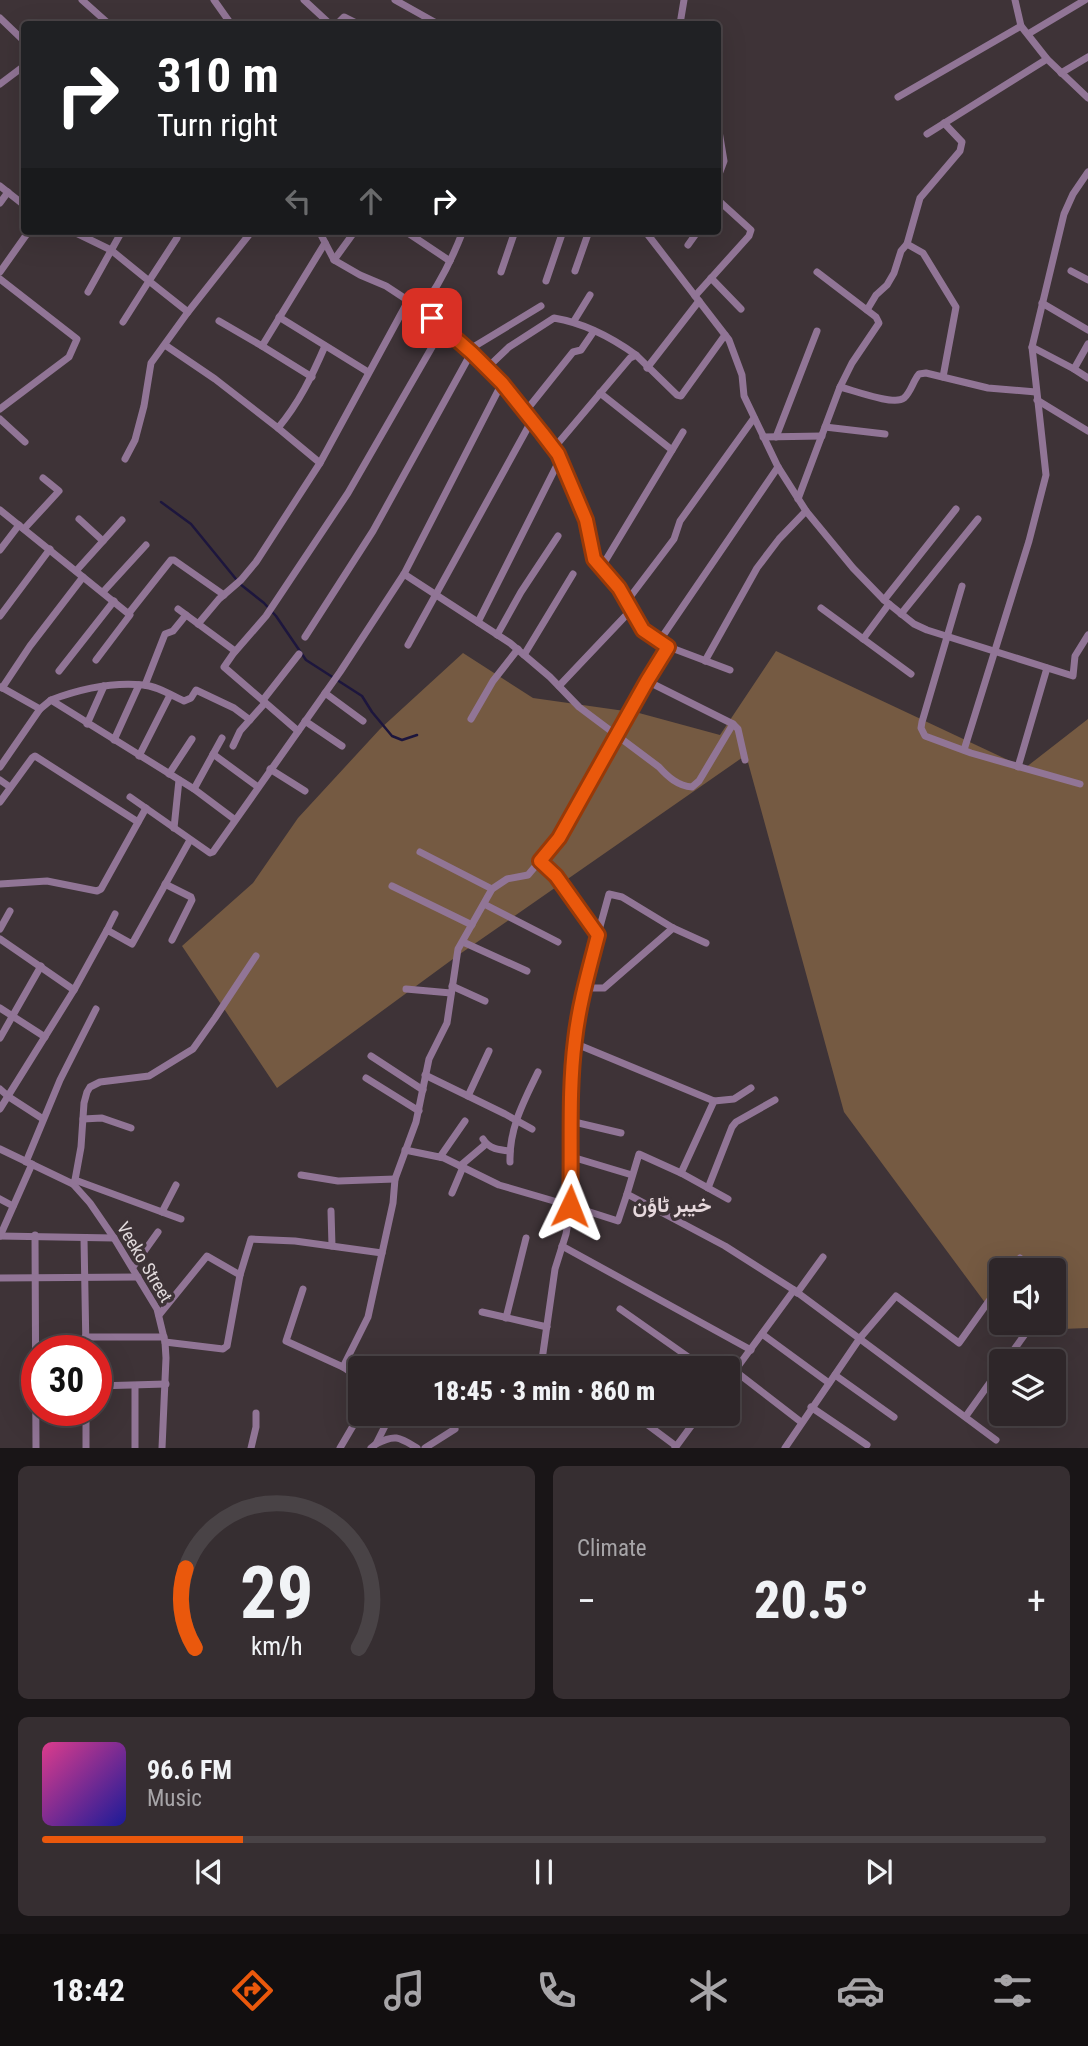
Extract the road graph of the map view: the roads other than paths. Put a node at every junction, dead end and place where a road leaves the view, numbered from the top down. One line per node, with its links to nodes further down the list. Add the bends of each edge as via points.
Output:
1 (82, 0): 9 (street)
2 (214, 0): 10 (street)
3 (304, 0): 11 (street)
4 (395, 0): 12 (street)
5 (684, 0): 13 (street)
6 (1015, 0): 14 (street)
7 (1085, 0): 15 (street)
8 (0, 18): 16 (street)
9 (106, 21)
10 (229, 21)
11 (327, 21)
12 (433, 21)
13 (680, 21)
14 (1021, 26): 15 (street); 22 (street)
15 (1028, 34): 18 (street)
16 (21, 38)
17 (1088, 57): 20 (street)
18 (1046, 59): 20 (street); 24 (street)
19 (21, 70): 21 (street)
20 (1061, 73): 23 (street)
21 (0, 84)
22 (898, 97)
23 (1088, 98)
24 (944, 123): 25 (street); 50 (street, via 962,146 920,198)
25 (927, 134)
26 (721, 146): 27 (street)
27 (721, 169)
28 (1088, 172): 68 (street, via 1064,214)
29 (0, 186): 30 (street)
30 (8, 192): 31 (street); 32 (street)
31 (0, 203)
32 (21, 203)
33 (721, 205): 59 (street, via 751,230)
34 (26, 235): 56 (street)
35 (80, 235): 51 (street)
36 (120, 235): 51 (street)
37 (249, 235): 73 (street)
38 (322, 235): 48 (street)
39 (352, 235): 52 (street)
40 (411, 235): 53 (street)
41 (461, 235): 53 (street)
42 (514, 235): 57 (street)
43 (562, 235): 62 (street)
44 (588, 235): 54 (street)
45 (648, 235): 66 (street)
46 (695, 235): 49 (street)
47 (177, 238): 61 (street)
48 (325, 243): 52 (street); 74 (street)
49 (688, 244)
50 (907, 244): 72 (street, via 887,285); 95 (street, via 923,253 956,307)
51 (111, 250): 61 (street); 64 (street)
52 (334, 260): 67 (street)
53 (450, 261): 70 (street)
54 (575, 271)
55 (1071, 271): 63 (street)
56 (0, 272)
57 (500, 272)
58 (817, 272): 72 (street)
59 (711, 278): 66 (street); 71 (street)
60 (0, 279): 101 (street, via 77,339 69,357)
61 (149, 281): 73 (street); 77 (street)
62 (546, 281)
63 (1088, 281)
64 (88, 292)
65 (590, 295): 76 (street)
66 (697, 298): 82 (street); 91 (street)
67 (408, 301): 70 (street); 93 (street)
68 (1042, 303): 79 (street); 87 (street)
69 (541, 306): 88 (street, via 475,346)
70 (421, 309): 78 (street)
71 (741, 309)
72 (867, 310): 98 (street, via 879,323)
73 (188, 312): 84 (street)
74 (279, 317): 85 (street); 86 (street)
75 (219, 321): 85 (street)
76 (574, 321): 80 (street); 90 (street, via 554,318)
77 (123, 322)
78 (443, 328): 88 (street); 164 (street, via 348,493 272,607)
79 (1088, 330)
80 (594, 331): 89 (street); 102 (street)
81 (817, 331): 113 (street)
82 (725, 335): 91 (street, via 681,396); 103 (street)
83 (1088, 344): 92 (street)
84 (165, 345): 107 (street); 117 (street, via 151,363 135,440)
85 (262, 346): 94 (street)
86 (324, 346): 93 (street); 94 (street)
87 (1032, 347): 92 (street); 100 (street)
88 (472, 353): 90 (street); 158 (street, via 373,531)
89 (636, 355): 91 (street); 99 (street)
90 (487, 368): 97 (street)
91 (648, 368)
92 (1074, 369): 96 (street)
93 (369, 372): 119 (street)
94 (312, 377): 107 (street)
95 (943, 377): 98 (street, via 919,374 899,401); 100 (street)
96 (1088, 378)
97 (502, 383): 102 (street); 137 (street)
98 (840, 387): 106 (street)
99 (600, 393): 115 (street); 116 (street)
100 (1036, 396): 108 (street); 165 (street, via 1046,475)
101 (0, 409)
102 (525, 412): 105 (street)
103 (754, 418): 112 (street); 145 (street)
104 (0, 419): 114 (street)
105 (531, 419): 115 (street); 143 (street)
106 (825, 427): 110 (street); 111 (street)
107 (278, 428): 119 (street)
108 (1088, 431)
109 (683, 432): 116 (street)
110 (885, 434)
111 (822, 436): 113 (street); 122 (street)
112 (764, 437): 113 (street); 120 (street)
113 (776, 437)
114 (25, 442)
115 (554, 448): 118 (street)
116 (672, 450): 135 (street)
117 (125, 459)
118 (560, 459): 135 (street); 154 (street)
119 (320, 463): 142 (street, via 256,562)
120 (778, 467): 122 (street); 161 (street)
121 (43, 478): 129 (street, via 59,491)
122 (798, 499): 125 (street)
123 (956, 509): 146 (street)
124 (0, 510): 129 (street)
125 (806, 511): 146 (street); 169 (street, via 757,568)
126 (79, 519): 131 (street)
127 (978, 519): 151 (street)
128 (122, 520): 131 (street)
129 (21, 527): 133 (street); 134 (street)
130 (558, 536): 156 (street)
131 (103, 541): 136 (street)
132 (146, 545): 141 (street)
133 (0, 550)
134 (50, 550): 136 (street); 153 (street)
135 (601, 568): 145 (street)
136 (76, 571): 139 (street)
137 (404, 574): 143 (street); 179 (street)
138 (573, 574): 166 (street)
139 (83, 577): 141 (street); 178 (street)
140 (962, 586): 159 (street)
141 (103, 592): 144 (street)
142 (224, 595): 150 (street, via 172,560); 155 (street)
143 (437, 596): 154 (street); 162 (street)
144 (114, 601): 150 (street); 172 (street)
145 (627, 601): 149 (street)
146 (886, 602): 151 (street); 160 (street)
147 (821, 608): 160 (street)
148 (178, 609): 152 (street)
149 (632, 609): 161 (street, via 643,630); 176 (street)
150 (129, 613): 168 (street)
151 (901, 614): 159 (street)
152 (186, 615): 155 (street); 175 (street, via 165,634)
153 (0, 616)
154 (478, 622): 156 (street)
155 (198, 624): 164 (street)
156 (497, 635): 166 (street)
157 (1088, 635): 170 (street, via 1075,656 1073,676)
158 (305, 637)
159 (948, 638): 165 (street); 197 (street, via 921,728 925,736)
160 (863, 639): 173 (street)
161 (660, 640): 163 (street)
162 (408, 645)
163 (668, 647): 169 (street); 174 (street)
164 (235, 651): 182 (street, via 224,667)
165 (994, 651): 170 (street); 197 (street)
166 (521, 652): 176 (street); 184 (street, via 493,681)
167 (299, 654): 182 (street)
168 (96, 660)
169 (705, 661): 171 (street)
170 (1046, 668): 201 (street)
171 (730, 670)
172 (59, 671)
173 (911, 674)
174 (647, 681): 189 (street); 191 (street)
175 (142, 685): 177 (street); 180 (street); 194 (street)
176 (559, 685): 191 (street)
177 (104, 686): 181 (street); 188 (street)
178 (1, 687): 183 (street)
179 (325, 693): 186 (street); 187 (street)
180 (170, 695): 185 (street, via 184,701 195,690); 199 (street)
181 (51, 700): 183 (street); 188 (street)
182 (264, 702): 185 (street); 190 (street)
183 (40, 709): 202 (street)
184 (471, 719)
185 (250, 720): 195 (street)
186 (363, 720)
187 (305, 721): 190 (street); 196 (street)
188 (87, 724): 194 (street)
189 (733, 724): 191 (street, via 692,787 667,776); 200 (street)
190 (298, 731): 203 (street)
191 (618, 735): 220 (street, via 559,838)
192 (222, 738): 198 (street)
193 (192, 739): 204 (street)
194 (114, 740): 199 (street)
195 (233, 746)
196 (342, 746)
197 (964, 750): 201 (street)
198 (213, 754): 208 (street); 210 (street)
199 (139, 755): 204 (street)
200 (745, 760)
201 (1018, 766): 207 (street)
202 (0, 767)
203 (270, 769): 208 (street); 211 (street)
204 (169, 774): 206 (street)
205 (0, 780): 209 (street)
206 (179, 780): 210 (street); 217 (street)
207 (1080, 784)
208 (258, 786): 215 (street)
209 (10, 787): 213 (street); 216 (street, via 35,756)
210 (194, 789): 215 (street)
211 (305, 791)
212 (131, 797): 214 (street)
213 (0, 802)
214 (146, 808): 216 (street); 217 (street)
215 (234, 819): 218 (street, via 213,852)
216 (138, 822): 221 (street, via 97,891 47,881)
217 (174, 828): 218 (street)
218 (190, 840): 222 (street)
219 (420, 852): 224 (street)
220 (540, 861): 224 (street, via 528,875 507,879); 232 (street)
221 (0, 884)
222 (165, 884): 231 (street, via 132,944); 234 (street, via 192,900)
223 (392, 886): 228 (street)
224 (492, 889): 225 (street)
225 (484, 904): 228 (street); 236 (street)
226 (10, 911): 230 (street)
227 (115, 914): 231 (street)
228 (472, 925): 235 (street)
229 (673, 928): 232 (street, via 609,894); 237 (street); 241 (street, via 604,988)
230 (0, 929)
231 (107, 930): 243 (street)
232 (598, 935): 241 (street)
233 (0, 939): 239 (street)
234 (173, 940)
235 (463, 942): 240 (street); 244 (street)
236 (558, 942)
237 (706, 943)
238 (256, 956): 267 (street, via 193,1048 149,1076 96,1083 87,1092)
239 (41, 966): 243 (street); 248 (street)
240 (527, 971)
241 (584, 988): 251 (street)
242 (406, 989): 244 (street)
243 (74, 990): 249 (street)
244 (452, 990): 245 (street); 255 (street, via 447,1023)
245 (485, 1001)
246 (0, 1007): 248 (street)
247 (96, 1009): 266 (street)
248 (12, 1015): 249 (street); 250 (street)
249 (45, 1037): 261 (street)
250 (0, 1038)
251 (574, 1043): 263 (street); 270 (street)
252 (489, 1051): 260 (street)
253 (371, 1056): 259 (street)
254 (538, 1072): 268 (street)
255 (425, 1075): 259 (street); 260 (street)
256 (366, 1078): 265 (street)
257 (751, 1088): 263 (street, via 734,1099)
258 (0, 1089): 261 (street)
259 (423, 1090): 265 (street)
260 (468, 1096): 268 (street)
261 (9, 1097): 264 (street); 266 (street)
262 (775, 1100): 288 (street, via 732,1127)
263 (714, 1101): 282 (street)
264 (0, 1109)
265 (419, 1111): 275 (street)
266 (43, 1119): 280 (street)
267 (83, 1119): 271 (street, via 102,1118); 286 (street)
268 (515, 1120): 272 (street); 276 (street)
269 (465, 1121): 277 (street)
270 (570, 1121): 273 (street); 278 (street)
271 (131, 1128)
272 (532, 1129)
273 (621, 1133)
274 (0, 1149): 280 (street, Veeko Street)
275 (405, 1150): 277 (street); 285 (street)
276 (510, 1151): 279 (street); 281 (street, via 484,1142)
277 (440, 1157): 281 (street)
278 (572, 1157): 284 (street); 294 (street)
279 (510, 1162)
280 (29, 1163): 286 (street, Veeko Street); 293 (street)
281 (461, 1167): 289 (street); 294 (street, via 499,1185)
282 (681, 1173): 284 (street, via 639,1154); 288 (street)
283 (301, 1175): 285 (street, via 338,1181)
284 (632, 1175): 290 (street)
285 (395, 1179): 306 (street)
286 (74, 1182): 296 (street); 302 (street, Veeko Street)
287 (176, 1185): 296 (street)
288 (708, 1188): 292 (street)
289 (453, 1192)
290 (627, 1194): 294 (street, via 618,1221); 315 (street, via 725,1246)
291 (0, 1199): 293 (street)
292 (728, 1199)
293 (13, 1206): 299 (street)
294 (570, 1206): 304 (street)
295 (331, 1211): 305 (street)
296 (162, 1212): 297 (street)
297 (181, 1219)
298 (158, 1231): 308 (street)
299 (0, 1236): 300 (street)
300 (35, 1236): 301 (street); 310 (street)
301 (83, 1238): 302 (street); 313 (street)
302 (114, 1238): 308 (street, Veeko Street)
303 (526, 1238): 320 (street)
304 (562, 1245): 321 (street); 327 (street)
305 (332, 1246): 306 (street); 309 (street, via 251,1239)
306 (382, 1253): 331 (street, via 368,1317)
307 (823, 1257): 315 (street)
308 (133, 1267): 311 (street, Veeko Street)
309 (240, 1275): 319 (street, via 207,1256); 326 (street, via 227,1346)
310 (35, 1277): 312 (street); 313 (street); 354 (street)
311 (138, 1277): 313 (street); 319 (street, Veeko Street)
312 (0, 1278)
313 (85, 1278): 323 (street)
314 (303, 1289): 331 (street, via 286,1341)
315 (795, 1291): 322 (street); 325 (street)
316 (989, 1301): 325 (street, via 959,1343 896,1296)
317 (620, 1309): 329 (street)
318 (482, 1312): 320 (street)
319 (159, 1315): 326 (street, Veeko Street)
320 (506, 1318): 321 (street)
321 (547, 1327): 328 (street)
322 (762, 1334): 327 (street); 335 (street)
323 (85, 1335)
324 (112, 1337): 326 (street)
325 (860, 1338): 334 (street); 343 (street)
326 (165, 1339): 336 (street, Veeko Street)
327 (751, 1350): 330 (street)
328 (543, 1356)
329 (687, 1356)
330 (740, 1364)
331 (343, 1367): 332 (street)
332 (348, 1370)
333 (740, 1375): 344 (street)
334 (835, 1375): 335 (street); 342 (street)
335 (829, 1382): 340 (street)
336 (166, 1384): 339 (street); 357 (street, Veeko Street)
337 (989, 1384): 343 (street)
338 (112, 1386): 339 (street)
339 (135, 1386): 356 (street)
340 (811, 1407): 344 (street); 352 (street)
341 (256, 1413): 358 (street)
342 (894, 1416)
343 (966, 1416): 351 (street)
344 (801, 1422): 363 (street)
345 (86, 1426): 355 (street)
346 (353, 1426): 359 (street)
347 (384, 1426): 353 (street)
348 (648, 1426): 362 (street)
349 (691, 1426): 362 (street)
350 (455, 1429): 361 (street)
351 (996, 1440)
352 (867, 1445)
353 (373, 1446): 360 (street, via 388,1437)
354 (36, 1447)
355 (86, 1447)
356 (135, 1447)
357 (162, 1447)
358 (251, 1447)
359 (340, 1447)
360 (417, 1447)
361 (425, 1447)
362 (675, 1447)
363 (785, 1447)

